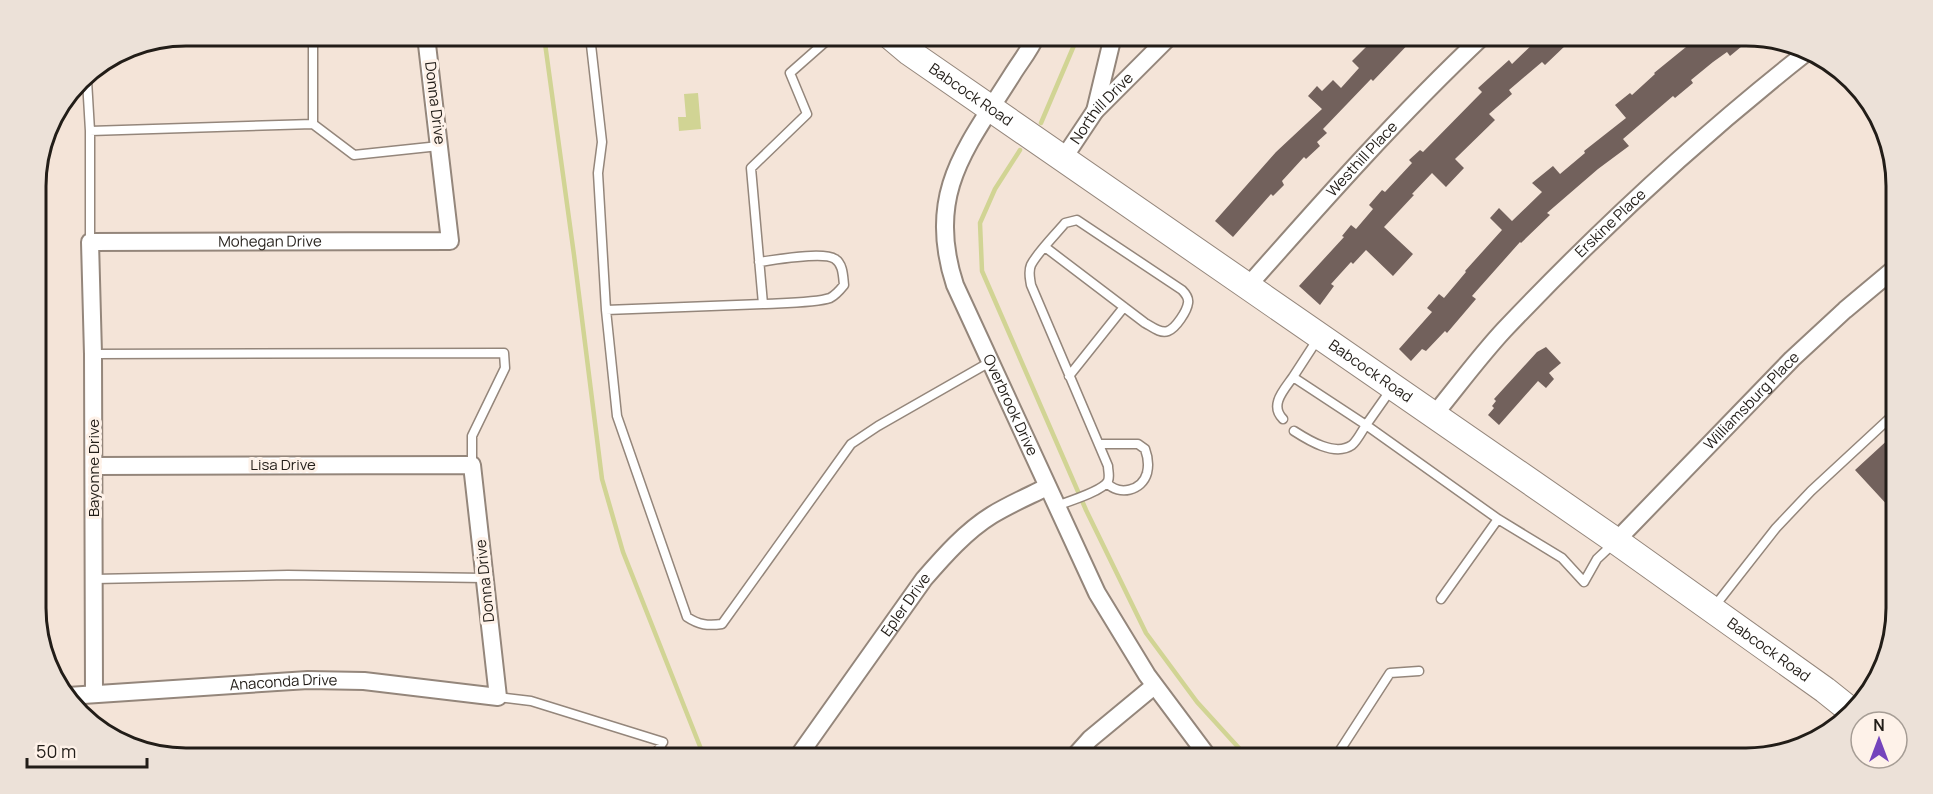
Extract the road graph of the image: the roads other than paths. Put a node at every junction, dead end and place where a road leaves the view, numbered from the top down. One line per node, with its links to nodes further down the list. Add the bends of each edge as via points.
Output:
1 (1030, 46): 12 (street, Overbrook Drive)
2 (1111, 46): 13 (street)
3 (1160, 46): 13 (street, Northill Drive)
4 (1472, 46): 23 (street, Westhill Place, via 1378,141)
5 (313, 47): 14 (lane)
6 (427, 47): 16 (street, Donna Drive)
7 (591, 47): 26 (lane, via 602,142 598,173)
8 (820, 47): 21 (lane, via 790,73 807,114 751,168)
9 (903, 47): 12 (main road, Babcock Road)
10 (1800, 58): 33 (street, Erskine Place, via 1607,227 1502,332)
11 (87, 88): 15 (lane)
12 (991, 109): 17 (main road, Babcock Road); 29 (street, Overbrook Drive, via 958,162 944,218 946,252 955,285)
13 (1095, 111): 17 (street, Northill Drive)
14 (313, 124): 15 (lane); 16 (lane, via 354,155)
15 (90, 131): 19 (lane)
16 (440, 146): 18 (street, Donna Drive)
17 (1063, 159): 23 (main road, Babcock Road)
18 (450, 241): 19 (street, Mohegan Drive)
19 (90, 242): 28 (street, Bayonne Drive)
20 (1045, 248): 25 (lane); 25 (lane, via 1065,223 1077,220 1182,290 1188,300 1188,306 1167,332 1145,323); 30 (lane, via 1031,265 1031,285)
21 (759, 262): 24 (lane); 24 (lane, via 825,255 840,264 844,285 829,298)
22 (1886, 276): 45 (street, Williamsburg Place, via 1792,359)
23 (1247, 287): 27 (main road, Babcock Road)
24 (763, 304): 26 (lane)
25 (1124, 307): 30 (lane)
26 (606, 310): 29 (lane, via 617,416 687,616 710,626 722,624 851,444)
27 (1320, 337): 31 (lane); 32 (main road, Babcock Road)
28 (93, 354): 39 (lane, via 504,353 505,369 472,436); 40 (street, Bayonne Drive)
29 (990, 362): 42 (street, Overbrook Drive)
30 (1069, 376): 38 (lane)
31 (1293, 377): 34 (lane, via 1276,406); 36 (lane)
32 (1392, 387): 33 (main road, Babcock Road); 36 (lane)
33 (1434, 415): 45 (main road, Babcock Road)
34 (1283, 419)
35 (1886, 422): 49 (lane, via 1776,528)
36 (1365, 425): 37 (lane, via 1352,445 1341,448 1318,445); 44 (lane)
37 (1294, 431)
38 (1100, 444): 41 (lane, via 1109,478); 41 (lane, via 1138,444 1148,458 1144,482 1136,488 1124,491)
39 (472, 465): 40 (street, Lisa Drive); 46 (street, Donna Drive)
40 (94, 466): 47 (street, Bayonne Drive)
41 (1103, 486): 43 (lane)
42 (1047, 487): 43 (street, Overbrook Drive); 60 (street, Epler Drive, via 992,515 944,556)
43 (1064, 503): 51 (street, Overbrook Drive, via 1097,593)
44 (1498, 519): 45 (lane, via 1562,558 1584,582 1596,559); 48 (lane)
45 (1616, 541): 49 (main road, Babcock Road)
46 (484, 578): 47 (lane, via 288,575); 54 (street, Donna Drive)
47 (94, 579): 52 (street, Bayonne Drive)
48 (1442, 599)
49 (1712, 610): 55 (main road, Babcock Road)
50 (1419, 671): 58 (lane, via 1390,673)
51 (1155, 686): 56 (street); 57 (street, Overbrook Drive)
52 (94, 694): 53 (street, Anaconda Drive); 54 (street, Anaconda Drive, via 308,680 364,681)
53 (78, 695)
54 (498, 698): 59 (lane, via 531,701 663,742)
55 (1845, 706)
56 (1082, 747)
57 (1201, 747)
58 (1342, 747)
59 (659, 748)
60 (804, 748)

